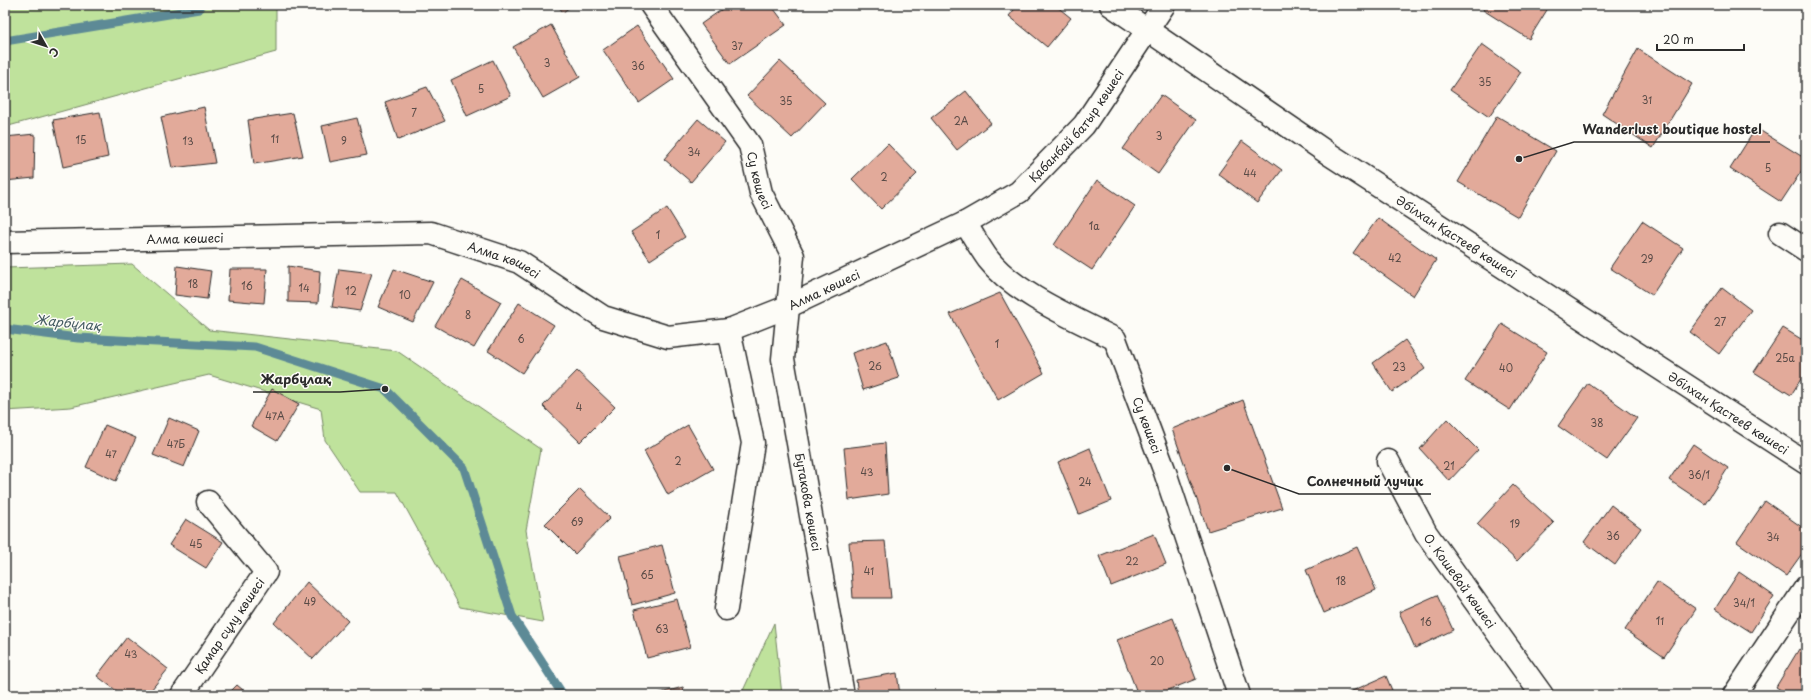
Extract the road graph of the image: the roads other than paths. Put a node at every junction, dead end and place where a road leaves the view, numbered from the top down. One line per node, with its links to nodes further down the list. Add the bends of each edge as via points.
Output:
1 (651, 5): 9 (street, Су көшесі, via 750,145 761,193 793,256)
2 (1111, 5): 4 (street, Әбілхан Қастеев көшесі)
3 (1164, 5): 4 (street, Қабанбай батыр көшесі)
4 (1146, 30): 5 (street, Қабанбай батыр көшесі, via 1084,125 1019,192); 12 (street, Әбілхан Қастеев көшесі, via 1330,154)
5 (965, 223): 9 (street, Алма көшесі); 18 (street, Су көшесі, via 988,260 1005,276 1026,292 1115,339 1165,472)
6 (1780, 233): 8 (street)
7 (5, 242): 10 (street, Алма көшесі, via 431,234 519,262 603,317 668,337)
8 (1806, 250)
9 (787, 307): 10 (street, Алма көшесі); 17 (street, Бутакова көшесі, via 783,359)
10 (728, 330): 15 (street, via 753,443)
11 (1388, 461): 19 (street, О. Кошевой көшесі, via 1426,533)
12 (1806, 463)
13 (208, 502): 16 (street, Қамар сұлу көшесі, via 266,572)
14 (1806, 587): 20 (street)
15 (726, 609)
16 (182, 695)
17 (843, 695)
18 (1239, 695)
19 (1542, 695)
20 (1734, 695)

